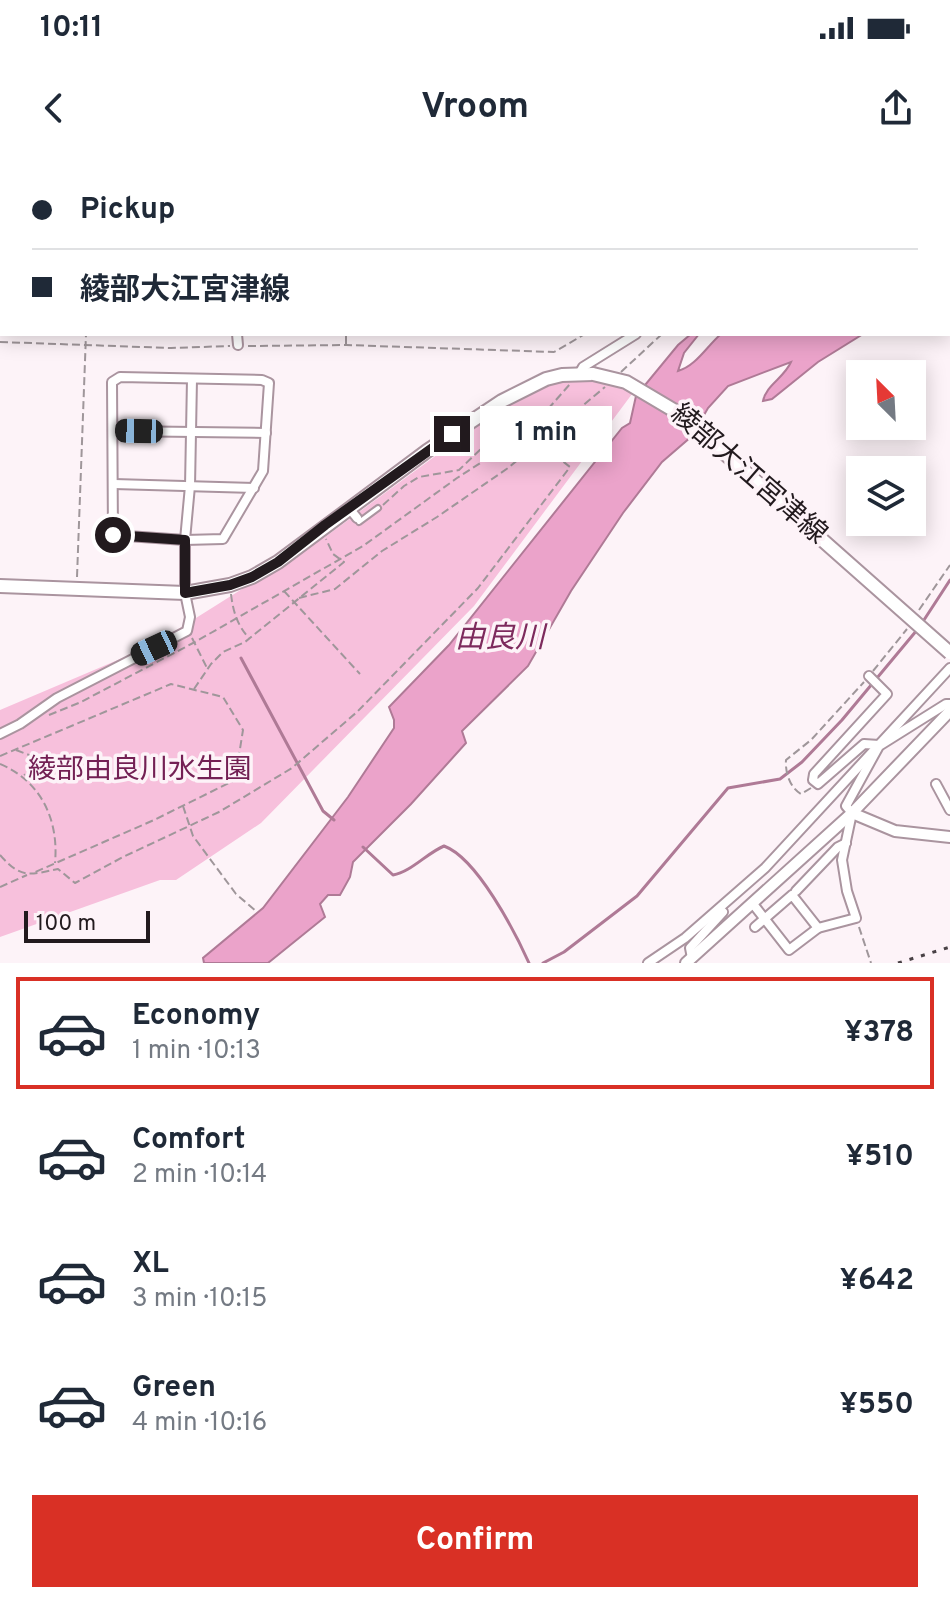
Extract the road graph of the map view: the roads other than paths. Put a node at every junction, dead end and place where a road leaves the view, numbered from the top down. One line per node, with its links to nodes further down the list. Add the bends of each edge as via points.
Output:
1 (237, 336): 3 (street)
2 (633, 336): 4 (street)
3 (238, 345)
4 (579, 374): 13 (main road, 綾部大江宮津線, via 523,389 427,451); 17 (main road, 綾部大江宮津線, bridge, via 626,382 680,414)
5 (192, 379): 6 (street, via 115,378); 7 (street); 8 (street, via 267,381)
6 (113, 431): 7 (street); 9 (street)
7 (191, 432): 8 (street); 10 (street)
8 (266, 433): 11 (street, via 263,471)
9 (114, 484): 10 (street); 14 (street, via 114,537)
10 (190, 486): 11 (street); 14 (street)
11 (254, 488): 14 (street, via 226,536)
12 (378, 508): 13 (lane, via 359,522)
13 (353, 513): 16 (main road, 綾部大江宮津線, via 325,525 252,577)
14 (185, 540): 16 (street)
15 (0, 586): 16 (main road, 綾部大江宮津線)
16 (185, 593): 22 (street, via 187,631 57,698)
17 (950, 653)
18 (950, 668): 23 (street)
19 (869, 676): 23 (street, via 887,694 814,774 815,783 864,744)
20 (950, 704): 23 (street)
21 (950, 711): 26 (street)
22 (0, 734)
23 (878, 745): 26 (street, via 846,806); 33 (street)
24 (936, 784): 25 (street)
25 (950, 810)
26 (852, 813): 27 (street, via 895,831); 28 (street); 29 (street)
27 (950, 837)
28 (846, 843): 30 (street); 36 (street, via 842,860 856,918)
29 (808, 853): 30 (street); 32 (street)
30 (821, 864): 31 (street)
31 (796, 891)
32 (753, 904): 34 (street); 37 (street)
33 (722, 907): 37 (street, via 690,948); 38 (street)
34 (764, 918): 35 (street); 36 (street, via 789,950); 36 (street, via 792,895)
35 (755, 927)
36 (818, 928)
37 (689, 960)
38 (648, 963)

